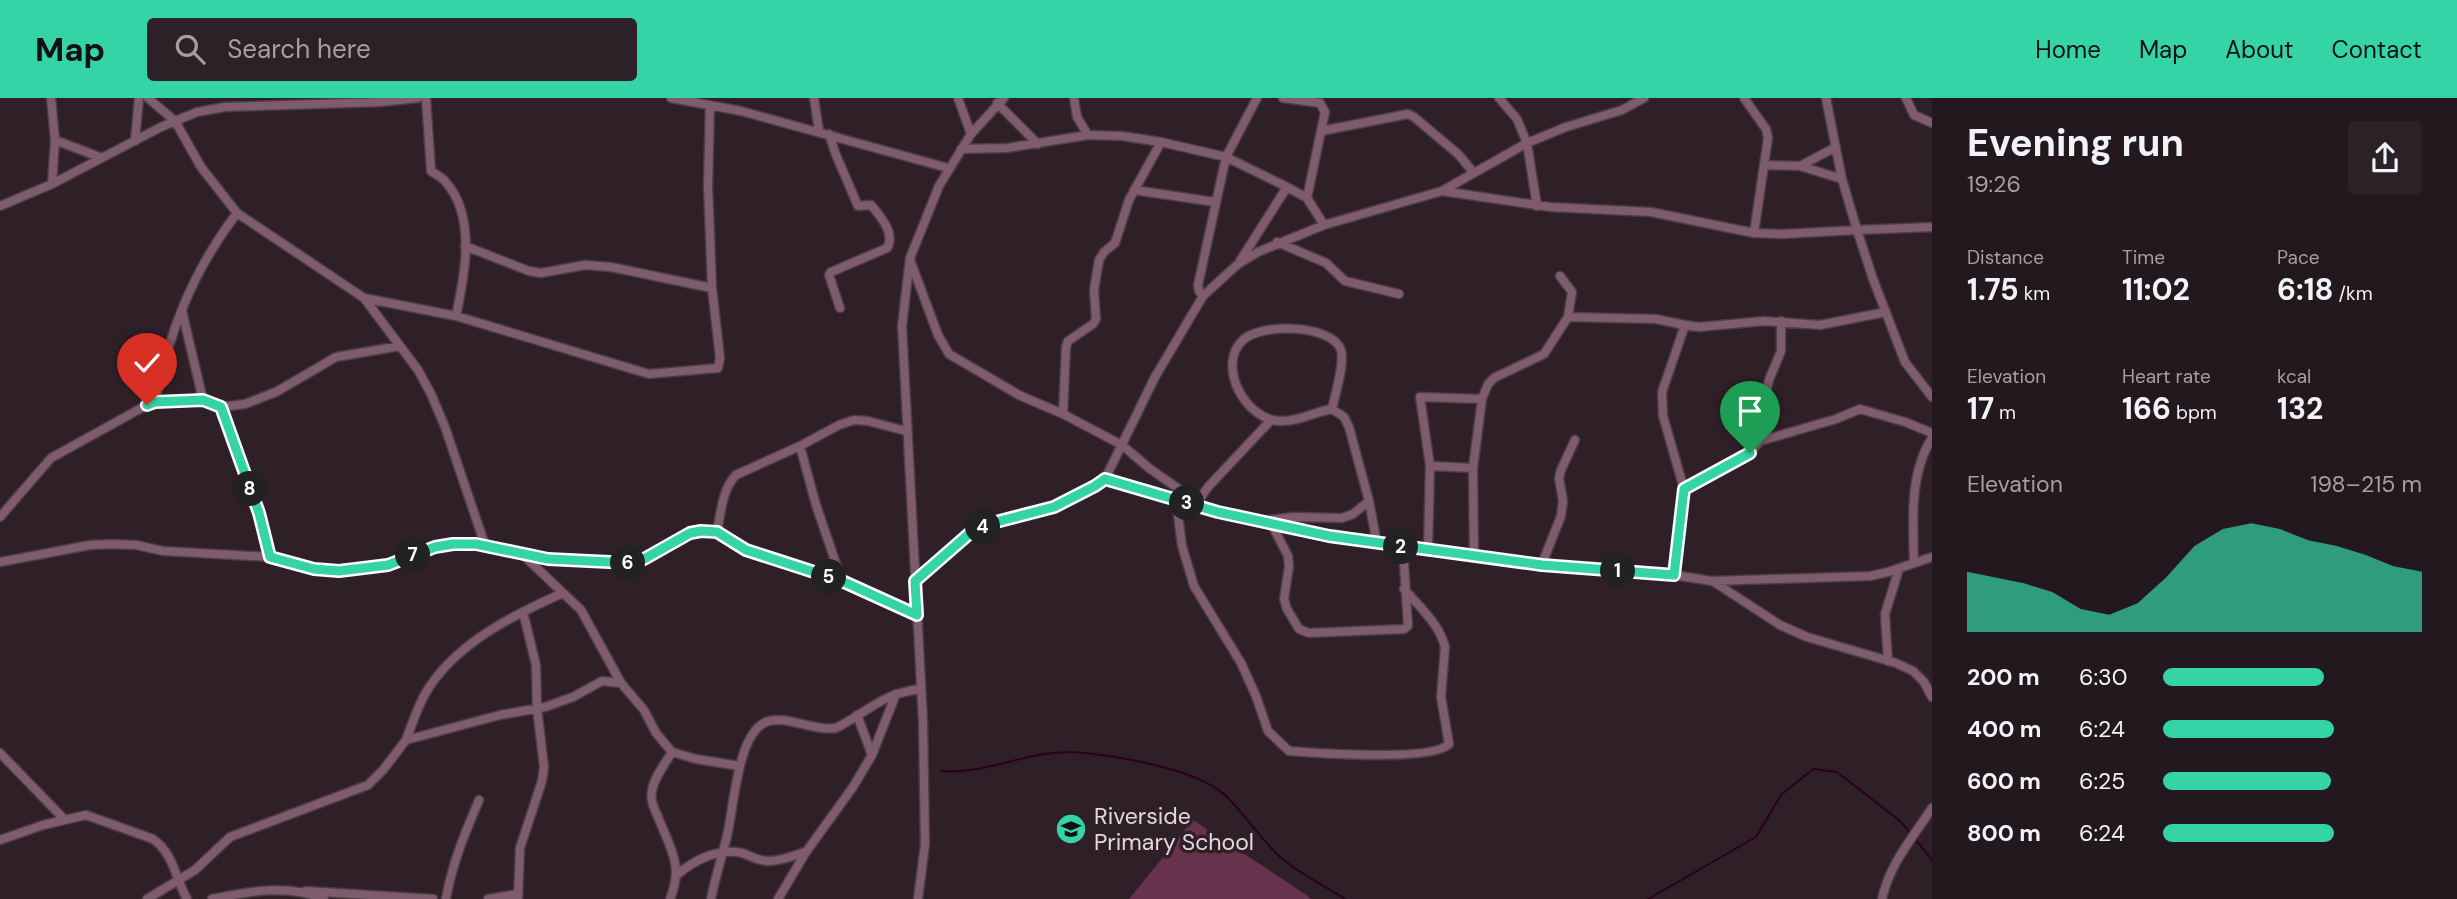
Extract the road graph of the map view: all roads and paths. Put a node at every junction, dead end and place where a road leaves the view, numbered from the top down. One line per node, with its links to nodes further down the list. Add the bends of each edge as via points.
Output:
1 (51, 98): 27 (street)
2 (139, 98): 28 (street)
3 (148, 98): 20 (street)
4 (418, 98): 16 (street)
5 (426, 98): 55 (street, via 431,170 445,181 460,206)
6 (671, 98): 19 (street)
7 (814, 98): 22 (street)
8 (958, 98): 25 (street)
9 (1074, 98): 26 (street, via 1077,117)
10 (1283, 98): 23 (street, via 1320,103 1325,112)
11 (1499, 98): 30 (street, via 1517,119)
12 (1644, 98): 30 (street)
13 (1744, 98): 36 (street, via 1766,129)
14 (1826, 98): 32 (street)
15 (1906, 98): 21 (street, via 1914,115)
16 (266, 101): 20 (street, via 197,112)
17 (1001, 101): 25 (street); 31 (street)
18 (1254, 101): 34 (street)
19 (710, 105): 22 (street); 59 (street)
20 (175, 121): 28 (street); 49 (street, via 201,167)
21 (1932, 123)
22 (819, 131): 24 (street)
23 (1321, 131): 39 (street, via 1408,114); 45 (street)
24 (829, 134): 38 (street); 63 (street, via 858,206 872,205 890,235 887,248 831,272)
25 (971, 134): 33 (street)
26 (1088, 135): 29 (street); 31 (street)
27 (55, 140): 35 (street); 41 (street)
28 (135, 141): 35 (street)
29 (1161, 142): 34 (street); 43 (street)
30 (1527, 143): 39 (street); 48 (street)
31 (1038, 144): 33 (street)
32 (1836, 147): 37 (street); 40 (street)
33 (961, 149): 38 (street)
34 (1226, 157): 42 (street); 46 (street)
35 (102, 158): 41 (street)
36 (1765, 165): 37 (street); 53 (street)
37 (1800, 166): 40 (street)
38 (948, 167): 56 (street)
39 (1474, 173): 44 (street)
40 (1842, 179): 52 (street)
41 (52, 184): 47 (street)
42 (1287, 187): 45 (street); 57 (street)
43 (1134, 190): 46 (street); 77 (street, via 1115,243 1099,260 1096,318 1066,347)
44 (1442, 191): 48 (street); 50 (street)
45 (1307, 198): 50 (street)
46 (1215, 202): 61 (street, via 1198,285)
47 (0, 206)
48 (1537, 206): 53 (street, via 1651,212)
49 (237, 213): 62 (street); 64 (street, via 220,235)
50 (1324, 225): 54 (street)
51 (1932, 227): 52 (street)
52 (1857, 230): 53 (street); 65 (street)
53 (1754, 233)
54 (1277, 242): 57 (street); 60 (street, via 1326,263 1345,281)
55 (465, 246): 59 (street, via 529,271 611,267); 66 (street)
56 (910, 258): 77 (street, via 949,354 1019,395); 79 (street, via 902,326)
57 (1238, 264): 61 (street)
58 (1560, 276): 67 (street, via 1572,292)
59 (712, 288): 66 (street, via 720,358 714,369 649,374)
60 (1399, 295)
61 (1203, 296): 84 (street, via 1155,377)
62 (364, 298): 66 (street); 70 (street)
63 (840, 308)
64 (181, 309): 72 (street); 74 (street, via 163,359)
65 (1886, 312): 68 (street, via 1820,325); 71 (street, via 1905,362)
66 (456, 316)
67 (1568, 317): 69 (street, via 1657,319); 73 (street, via 1544,354 1494,378)
68 (1781, 321): 69 (street); 82 (street, via 1781,351 1763,405)
69 (1685, 325): 88 (street, via 1664,380 1661,406)
70 (400, 346): 75 (street, via 336,357 276,392); 97 (street, via 418,370 445,426)
71 (1932, 397)
72 (203, 400): 74 (street); 75 (street)
73 (1482, 400): 85 (street, via 1420,397); 86 (street)
74 (155, 402): 92 (street, via 51,458)
75 (221, 407): 102 (street)
76 (1332, 409): 78 (street, via 1295,420); 78 (street, via 1342,355 1337,342 1304,330 1264,329 1242,341 1232,365 1239,391); 90 (street, via 1349,427)
77 (1063, 414): 84 (street)
78 (1270, 420): 91 (street)
79 (906, 431): 83 (street, via 854,420); 110 (street)
80 (1932, 435): 82 (street, via 1860,409); 105 (street, via 1919,465 1914,494)
81 (1575, 440): 106 (street, via 1561,470 1561,516)
82 (1760, 441): 88 (street, via 1750,453)
83 (800, 446): 95 (street, via 736,475 726,490); 109 (street)
84 (1122, 446): 87 (street); 91 (street)
85 (1430, 466): 86 (street); 99 (street)
86 (1473, 468): 101 (street)
87 (1105, 479): 89 (street); 110 (street, via 1054,507 970,533)
88 (1684, 489): 108 (street)
89 (1176, 499): 91 (street); 112 (street, via 1182,546 1194,586 1241,663 1268,731 1289,751 1385,755 1438,750 1449,744 1441,697 1444,640)
90 (1368, 501): 93 (street, via 1342,518); 96 (street)
91 (1196, 504): 93 (street)
92 (0, 517)
93 (1258, 522): 94 (street)
94 (1272, 525): 96 (street); 112 (street, via 1288,556 1287,609 1304,632 1404,629 1408,622)
95 (717, 532): 100 (street, via 690,533 630,563 572,561); 109 (street, via 746,550)
96 (1377, 544): 98 (street)
97 (485, 545): 100 (street); 102 (street, via 435,547 388,565 339,571)
98 (1403, 547): 99 (street); 112 (street)
99 (1428, 551): 101 (street)
100 (520, 552): 113 (street)
101 (1474, 556): 106 (street)
102 (270, 557): 104 (street, via 112,544)
103 (1932, 557): 105 (street)
104 (0, 562)
105 (1914, 563): 107 (street)
106 (1542, 565): 108 (street)
107 (1899, 569): 111 (street, via 1857,576); 116 (street, via 1885,614)
108 (1674, 575): 111 (street)
109 (842, 581): 115 (street)
110 (915, 581): 115 (street)
111 (1712, 581): 116 (street, via 1780,625)
112 (1404, 589)
113 (563, 593): 114 (street); 117 (street, via 587,618)
114 (523, 612): 121 (street, via 536,665); 123 (street, via 457,655 426,691)
115 (917, 615): 118 (street)
116 (1888, 661): 120 (street, via 1913,671)
117 (621, 683): 121 (street, via 602,681); 124 (street)
118 (921, 689): 119 (street); 149 (street, via 925,844)
119 (895, 694): 122 (street); 126 (street)
120 (1932, 697)
121 (537, 708): 123 (street); 138 (street, via 544,767 520,848)
122 (857, 716): 126 (street); 127 (street, via 827,730 780,720 767,722 751,736)
123 (407, 740): 135 (street, via 368,785 230,837)
124 (672, 752): 127 (street); 134 (street, via 655,781 652,801 668,837)
125 (0, 753): 130 (street)
126 (872, 755): 133 (street)
127 (740, 766): 132 (street)
128 (479, 800): 144 (street)
129 (1932, 808): 150 (street, via 1893,867)
130 (64, 819): 131 (street); 135 (street, via 90,816 153,839 170,857)
131 (0, 840)
132 (723, 851): 133 (street, via 771,861); 134 (street); 147 (street)
133 (806, 852): 148 (street)
134 (677, 875): 146 (street)
135 (179, 882): 139 (street); 140 (street)
136 (306, 891): 137 (street); 142 (street); 143 (street)
137 (250, 895): 141 (street)
138 (518, 897): 145 (street)
139 (147, 899)
140 (187, 899)
141 (212, 899)
142 (324, 899)
143 (433, 899)
144 (446, 899)
145 (488, 899)
146 (670, 899)
147 (711, 899)
148 (778, 899)
149 (918, 899)
150 (1882, 899)

